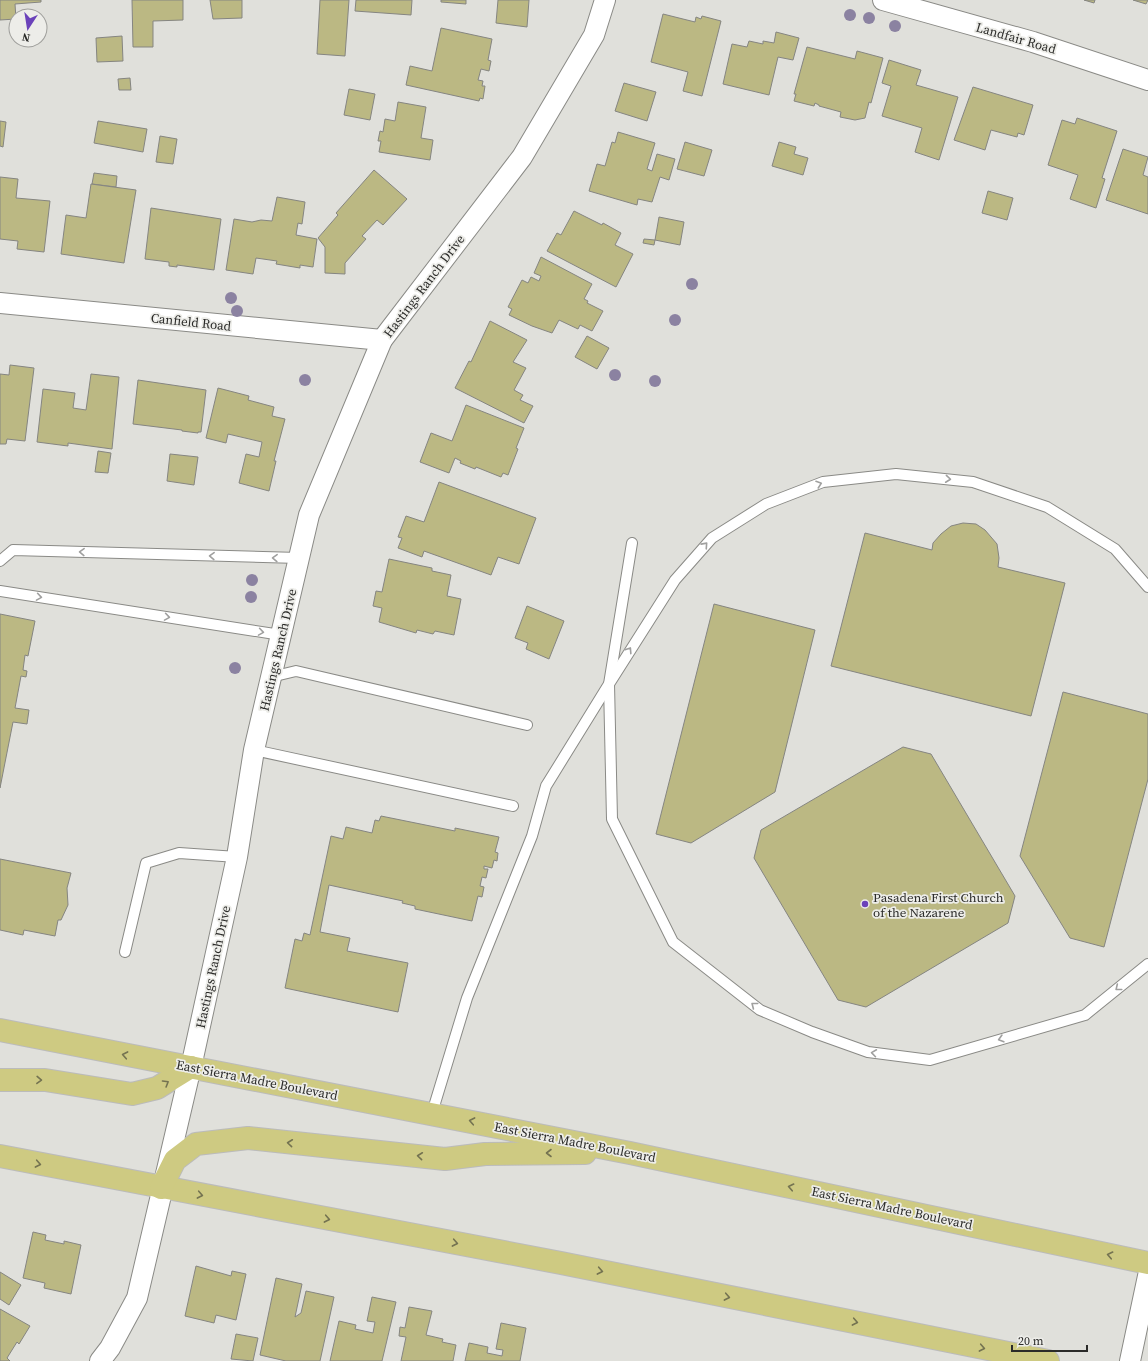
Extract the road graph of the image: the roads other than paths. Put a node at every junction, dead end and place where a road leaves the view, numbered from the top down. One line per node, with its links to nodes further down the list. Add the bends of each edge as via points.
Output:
1 (605, 0): 5 (street, Hastings Ranch Drive, via 594,35 522,156)
2 (883, 0): 3 (street, Landfair Road, via 1033,42)
3 (1148, 80)
4 (0, 303): 5 (street, Canfield Road)
5 (382, 340): 7 (street, Hastings Ranch Drive, via 309,515)
6 (632, 543): 13 (lane)
7 (299, 558): 8 (lane, one-way to 8, via 13,550); 11 (street, Hastings Ranch Drive)
8 (0, 561)
9 (1148, 587): 13 (lane, one-way to 9, via 675,580 712,538 766,504 823,482 896,474 973,482 1047,507 1115,549)
10 (0, 591): 11 (lane, one-way to 11)
11 (281, 635): 12 (street, Hastings Ranch Drive)
12 (271, 676): 14 (lane, via 296,672); 15 (street, Hastings Ranch Drive)
13 (609, 684): 19 (lane, one-way to 13, via 1085,1015 930,1060 868,1052 760,1010 673,942 612,819); 23 (lane, via 546,786 532,836 466,998)
14 (527, 725)
15 (254, 750): 16 (lane); 17 (street, Hastings Ranch Drive)
16 (513, 806)
17 (237, 857): 18 (lane, via 179,853 146,863); 21 (street, Hastings Ranch Drive)
18 (124, 952)
19 (1148, 964)
20 (0, 1030): 21 (main road, East Sierra Madre Boulevard, one-way to 20)
21 (191, 1067): 22 (main road, one-way to 21, via 45,1080 132,1094 157,1088); 23 (main road, East Sierra Madre Boulevard); 26 (street, Hastings Ranch Drive)
22 (0, 1080)
23 (432, 1113): 24 (main road, East Sierra Madre Boulevard, one-way to 23)
24 (630, 1153): 26 (main road, one-way to 26, via 485,1154 445,1159 248,1138 196,1144 175,1160); 27 (main road, East Sierra Madre Boulevard, one-way to 24)
25 (0, 1156): 26 (main road, one-way to 26)
26 (161, 1188): 29 (street, Hastings Ranch Drive, via 137,1298 110,1348); 30 (main road, one-way to 30, via 569,1265)
27 (1148, 1263)
28 (1148, 1276): 31 (street)
29 (100, 1361)
30 (1048, 1361)
31 (1130, 1361)

